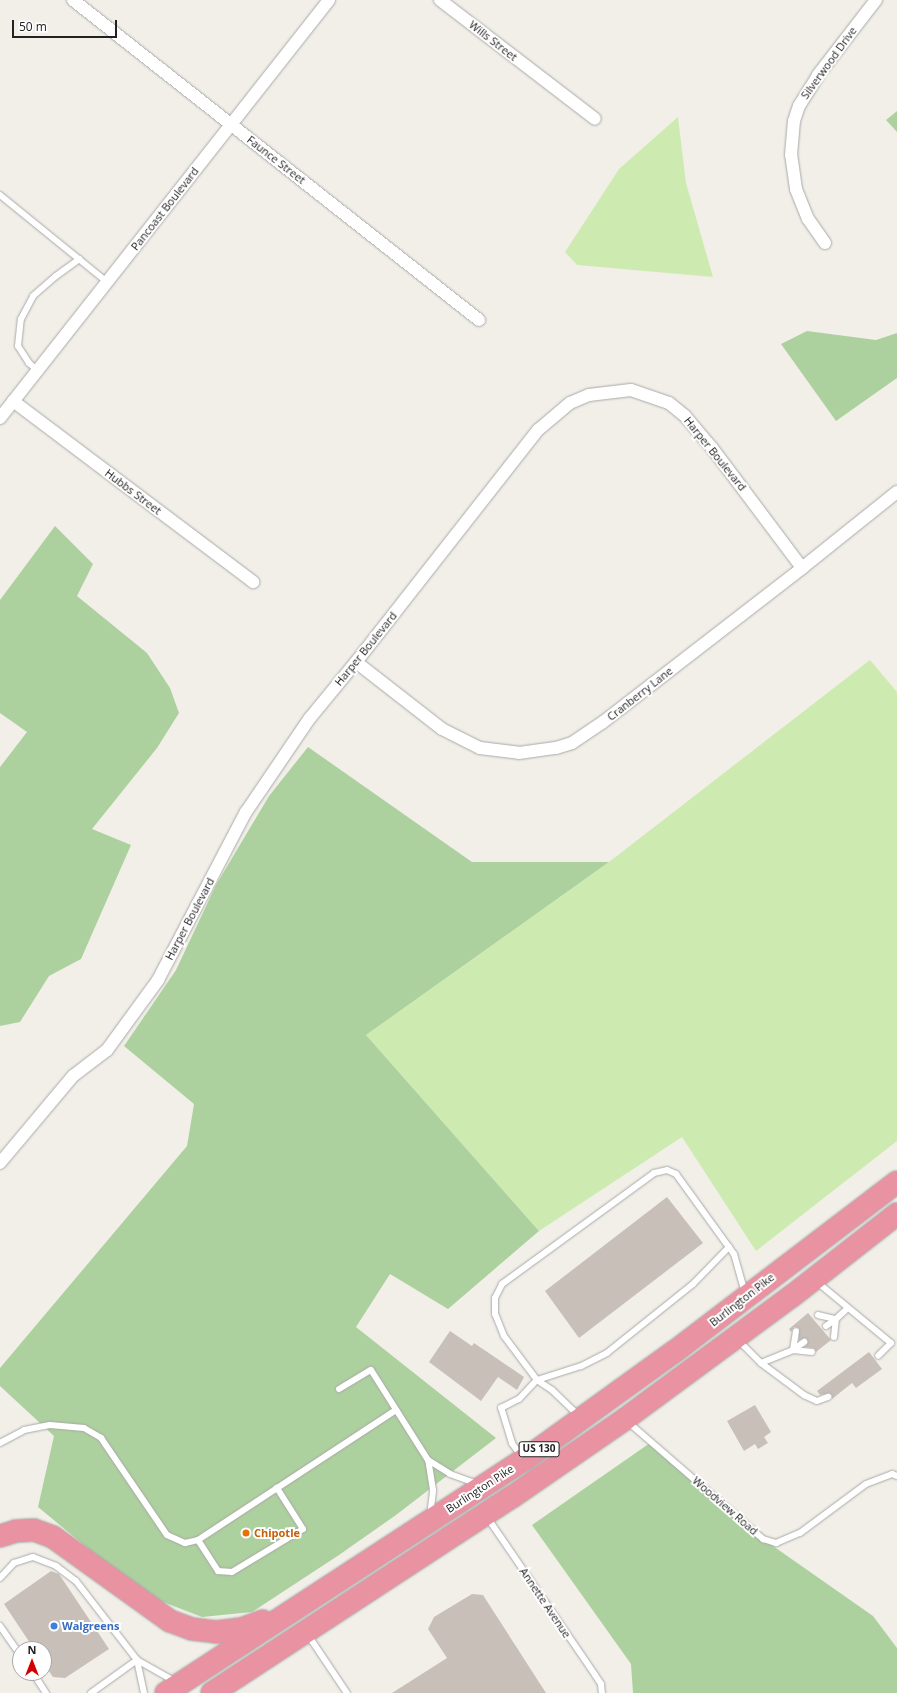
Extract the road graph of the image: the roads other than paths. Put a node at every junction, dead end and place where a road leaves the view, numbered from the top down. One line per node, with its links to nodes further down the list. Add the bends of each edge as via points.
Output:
1 (73, 0): 6 (street, Faunce Street)
2 (330, 0): 6 (street, Pancoast Boulevard)
3 (440, 0): 5 (street, Wills Street)
4 (876, 0): 8 (street, Silverwood Drive, via 818,75 799,106 794,121 791,155 796,189 808,219)
5 (596, 119)
6 (231, 125): 10 (street, Pancoast Boulevard); 11 (street, Faunce Street)
7 (0, 195): 9 (lane)
8 (825, 243)
9 (79, 259): 10 (lane); 12 (lane, via 33,296 21,319 18,346)
10 (107, 282): 12 (street, Pancoast Boulevard)
11 (479, 320)
12 (37, 370): 13 (street, Pancoast Boulevard)
13 (13, 401): 14 (street, Pancoast Boulevard); 17 (street, Hubbs Street)
14 (0, 418)
15 (897, 492): 16 (street, Cranberry Lane)
16 (802, 568): 18 (street, Cranberry Lane, via 603,722 572,743 556,748 519,753 480,748 442,729); 18 (street, Harper Boulevard, via 712,448 685,416 669,403 631,390 589,395 570,403 538,430)
17 (253, 582)
18 (356, 662): 19 (street, Harper Boulevard, via 310,718 246,812 158,980 124,1028 107,1050 73,1076)
19 (0, 1163)
20 (897, 1182): 24 (highway, Burlington Pike / US 130)
21 (897, 1214): 23 (highway, US 130)
22 (729, 1247): 24 (lane, via 739,1267); 37 (lane, via 693,1284 607,1353 581,1366); 37 (lane, via 676,1174 667,1170 654,1173 502,1284 495,1298 495,1314 504,1336)
23 (813, 1279): 25 (lane); 30 (highway, US 130)
24 (746, 1297): 41 (highway, Burlington Pike / US 130)
25 (848, 1308): 27 (lane); 35 (lane, via 891,1343)
26 (818, 1315): 27 (lane)
27 (836, 1319): 28 (lane); 31 (lane)
28 (826, 1326)
29 (796, 1331): 33 (lane)
30 (735, 1337): 36 (lane); 42 (highway, US 130)
31 (834, 1337)
32 (804, 1342): 33 (lane)
33 (793, 1350): 34 (lane); 36 (lane)
34 (812, 1352)
35 (878, 1356)
36 (761, 1363): 39 (lane, via 804,1395 817,1401)
37 (537, 1380): 41 (lane, via 552,1390); 45 (lane, via 518,1399 501,1408 512,1443)
38 (340, 1388): 40 (lane, via 371,1370)
39 (828, 1397)
40 (396, 1410): 44 (lane); 48 (lane)
41 (582, 1419): 45 (highway, Burlington Pike / US 130)
42 (625, 1419): 46 (lane, Woodview Road, via 763,1539 776,1543 800,1533 866,1484 892,1474); 49 (highway, US 130)
43 (0, 1443): 52 (lane, via 24,1430 50,1425 84,1428 101,1438 167,1535 185,1543)
44 (428, 1460): 47 (lane, via 450,1474); 50 (lane, via 434,1490)
45 (524, 1460): 47 (highway, Burlington Pike / US 130)
46 (897, 1476)
47 (484, 1486): 50 (highway, Burlington Pike / US 130)
48 (277, 1488): 52 (lane); 52 (lane, via 303,1529 232,1572 218,1571)
49 (484, 1514): 56 (highway, US 130); 66 (lane, Annette Avenue, via 595,1675)
50 (429, 1523): 54 (highway, Burlington Pike / US 130)
51 (0, 1536): 54 (highway, via 16,1531 34,1530 53,1536 170,1621 192,1629 216,1632 241,1629)
52 (198, 1540)
53 (0, 1578): 58 (lane, via 14,1563 34,1557 56,1566 76,1581)
54 (293, 1611): 60 (highway, Burlington Pike / US 130)
55 (0, 1626): 57 (lane)
56 (306, 1632): 64 (highway, US 130); 65 (lane)
57 (12, 1643)
58 (137, 1660): 60 (lane); 62 (lane); 63 (lane)
59 (38, 1681): 61 (lane)
60 (173, 1689)
61 (46, 1693)
62 (91, 1693)
63 (144, 1693)
64 (212, 1693)
65 (347, 1693)
66 (602, 1693)

